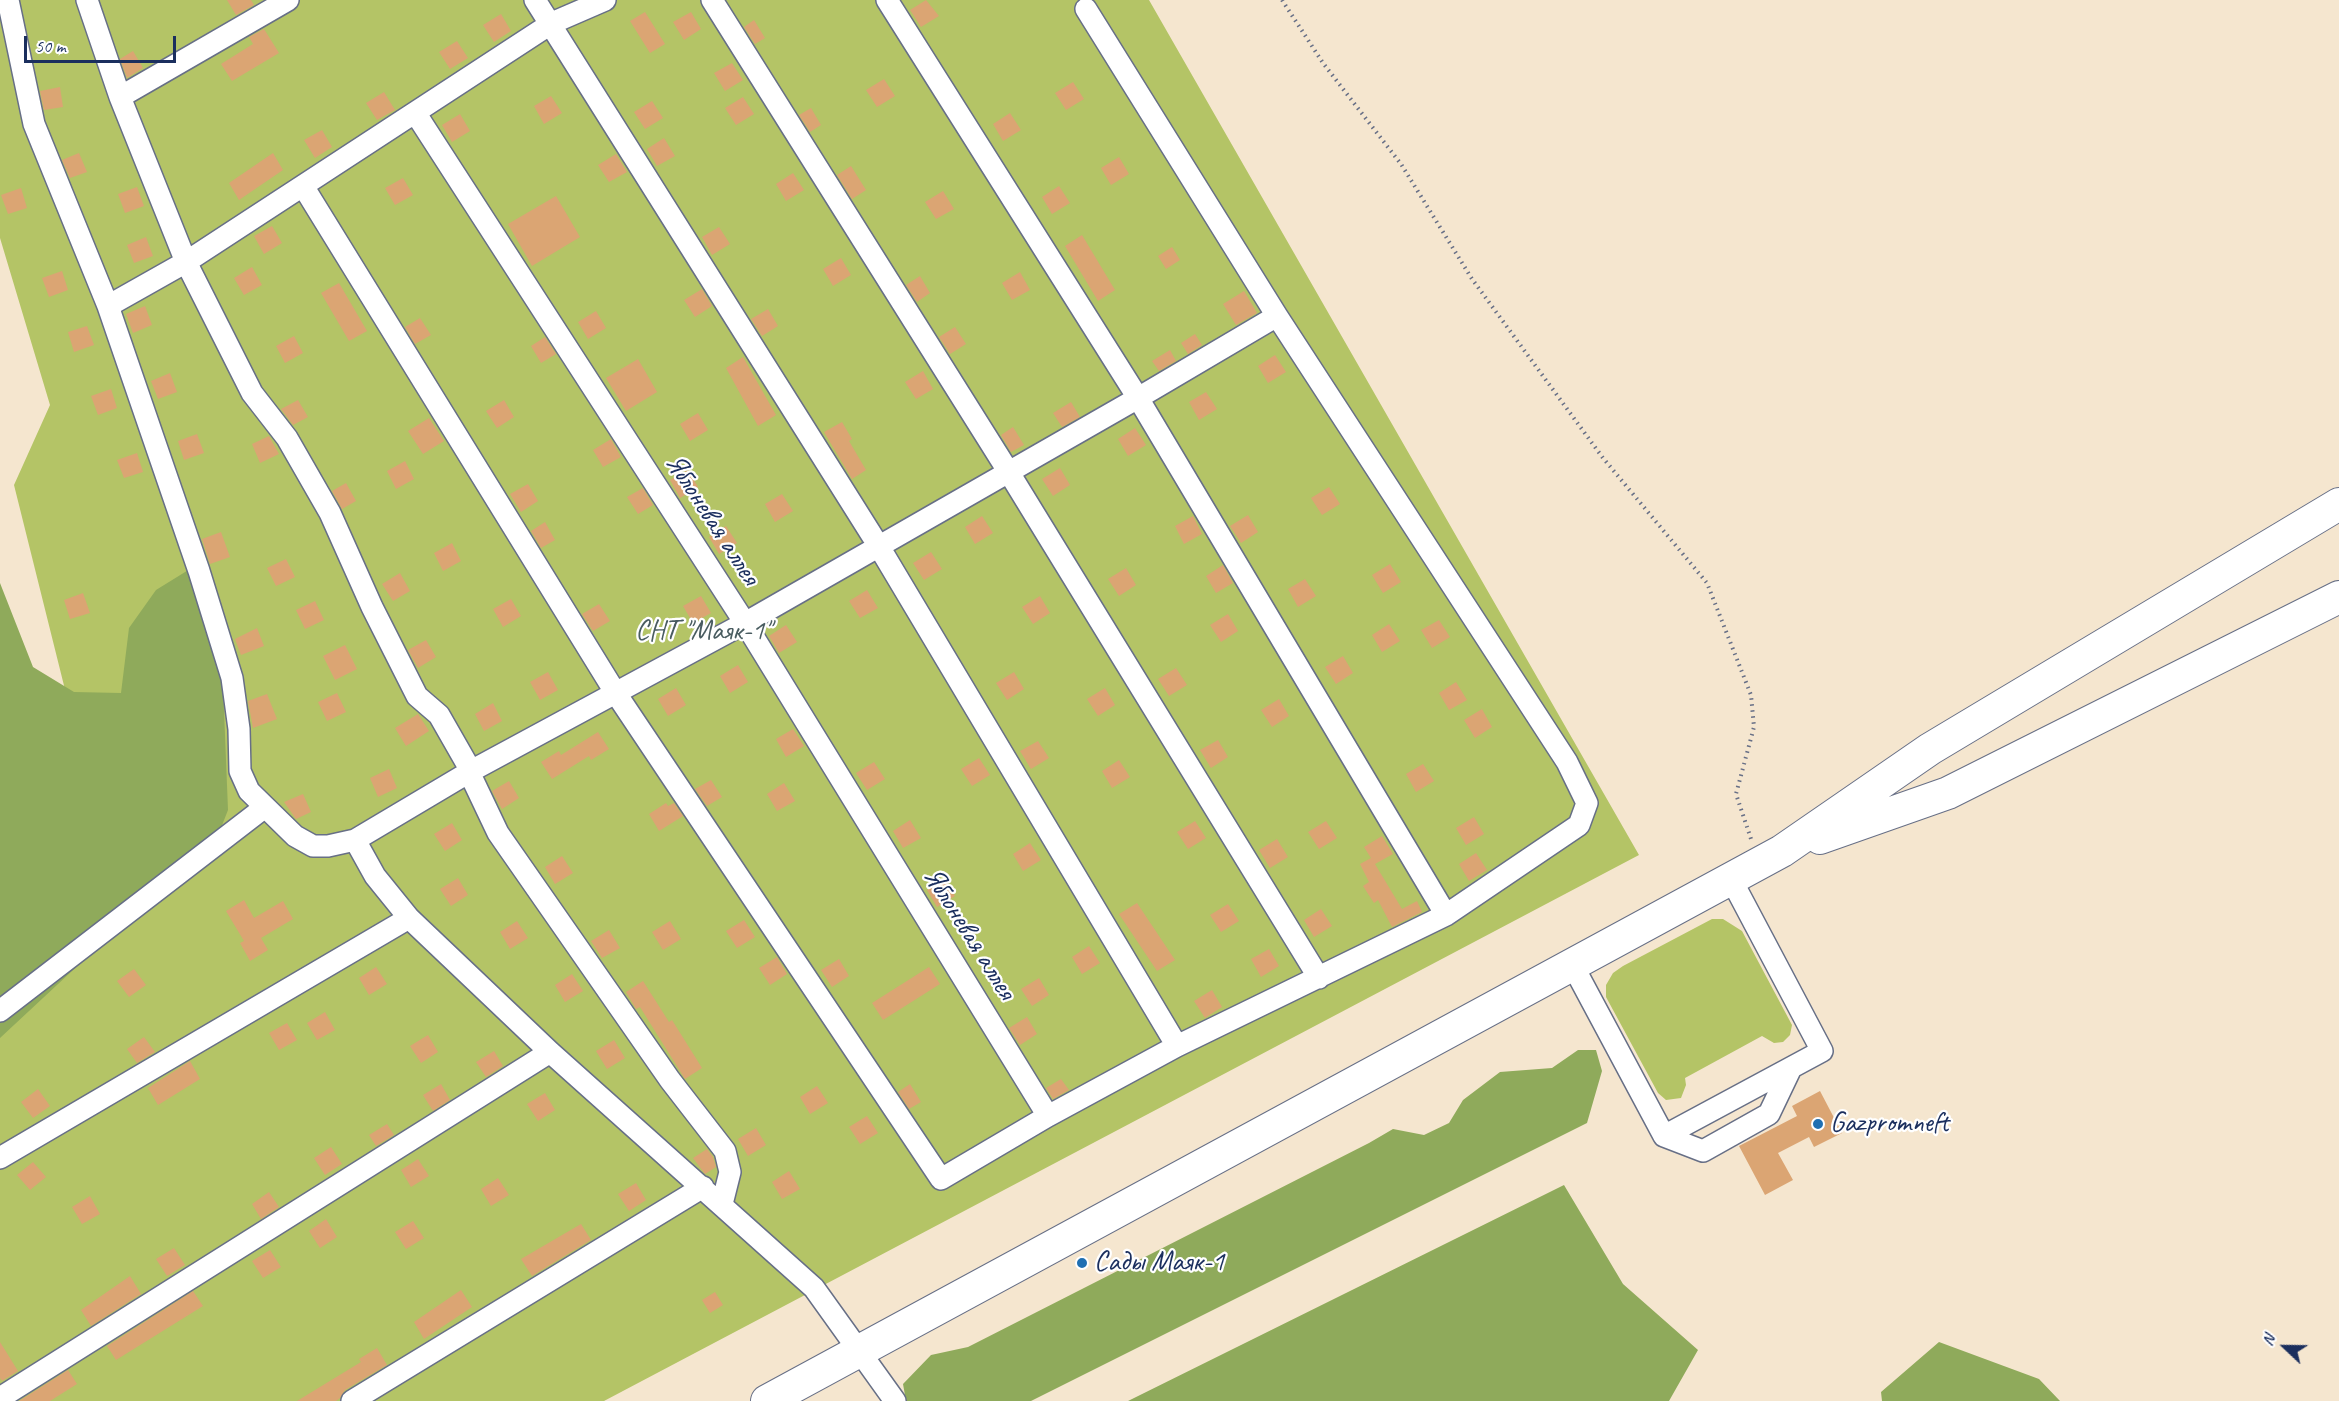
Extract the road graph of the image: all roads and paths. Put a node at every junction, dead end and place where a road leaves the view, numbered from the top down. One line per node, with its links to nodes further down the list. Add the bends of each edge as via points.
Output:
1 (8, 0): 15 (lane, via 34,124)
2 (87, 0): 11 (lane)
3 (288, 0): 11 (lane)
4 (535, 0): 10 (lane)
5 (605, 0): 10 (lane)
6 (712, 0): 18 (lane)
7 (887, 0): 17 (lane)
8 (1282, 0): 27 (path, via 1323,63 1401,164 1479,289 1603,458 1707,583 1751,695 1754,727 1736,794)
9 (1086, 9): 16 (lane)
10 (552, 23): 12 (lane); 20 (lane)
11 (120, 97): 14 (lane)
12 (416, 114): 13 (lane); 22 (lane, Яблоневая аллея)
13 (303, 186): 14 (lane); 23 (lane)
14 (186, 262): 15 (lane); 24 (lane, via 252,393 287,438 330,513 417,696 439,715)
15 (108, 306): 25 (lane, via 232,678 240,771 249,791)
16 (1277, 316): 17 (lane); 29 (lane, via 1567,762 1587,803 1579,825)
17 (1138, 398): 18 (lane); 29 (lane)
18 (1008, 471): 20 (lane); 32 (lane)
19 (2339, 504): 27 (highway, via 1930,749)
20 (878, 545): 22 (lane); 34 (lane)
21 (2339, 597): 27 (highway, via 1948,794)
22 (745, 623): 23 (lane); 37 (lane, Яблоневая аллея)
23 (615, 692): 24 (lane); 37 (lane, via 942,1179)
24 (470, 772): 26 (lane); 41 (lane, via 498,833 670,1080 725,1151 730,1172)
25 (265, 807): 26 (lane, via 294,836 313,846); 33 (lane)
26 (355, 840): 30 (lane, via 375,876)
27 (1771, 857): 28 (highway)
28 (1731, 879): 31 (highway); 36 (lane, via 1822,1050)
29 (1446, 915): 32 (lane)
30 (409, 918): 35 (lane); 39 (lane)
31 (1572, 964): 38 (lane); 42 (highway)
32 (1318, 978): 34 (lane)
33 (0, 1011)
34 (1176, 1046): 37 (lane)
35 (550, 1052): 40 (lane); 43 (lane)
36 (1791, 1068): 38 (lane); 38 (lane, via 1769,1114 1703,1151)
37 (1048, 1116)
38 (1664, 1136)
39 (0, 1158)
40 (703, 1187): 41 (lane); 44 (lane)
41 (722, 1204): 42 (lane, via 814,1288)
42 (860, 1349): 45 (highway); 46 (lane)
43 (0, 1398)
44 (352, 1401)
45 (766, 1401)
46 (895, 1401)

